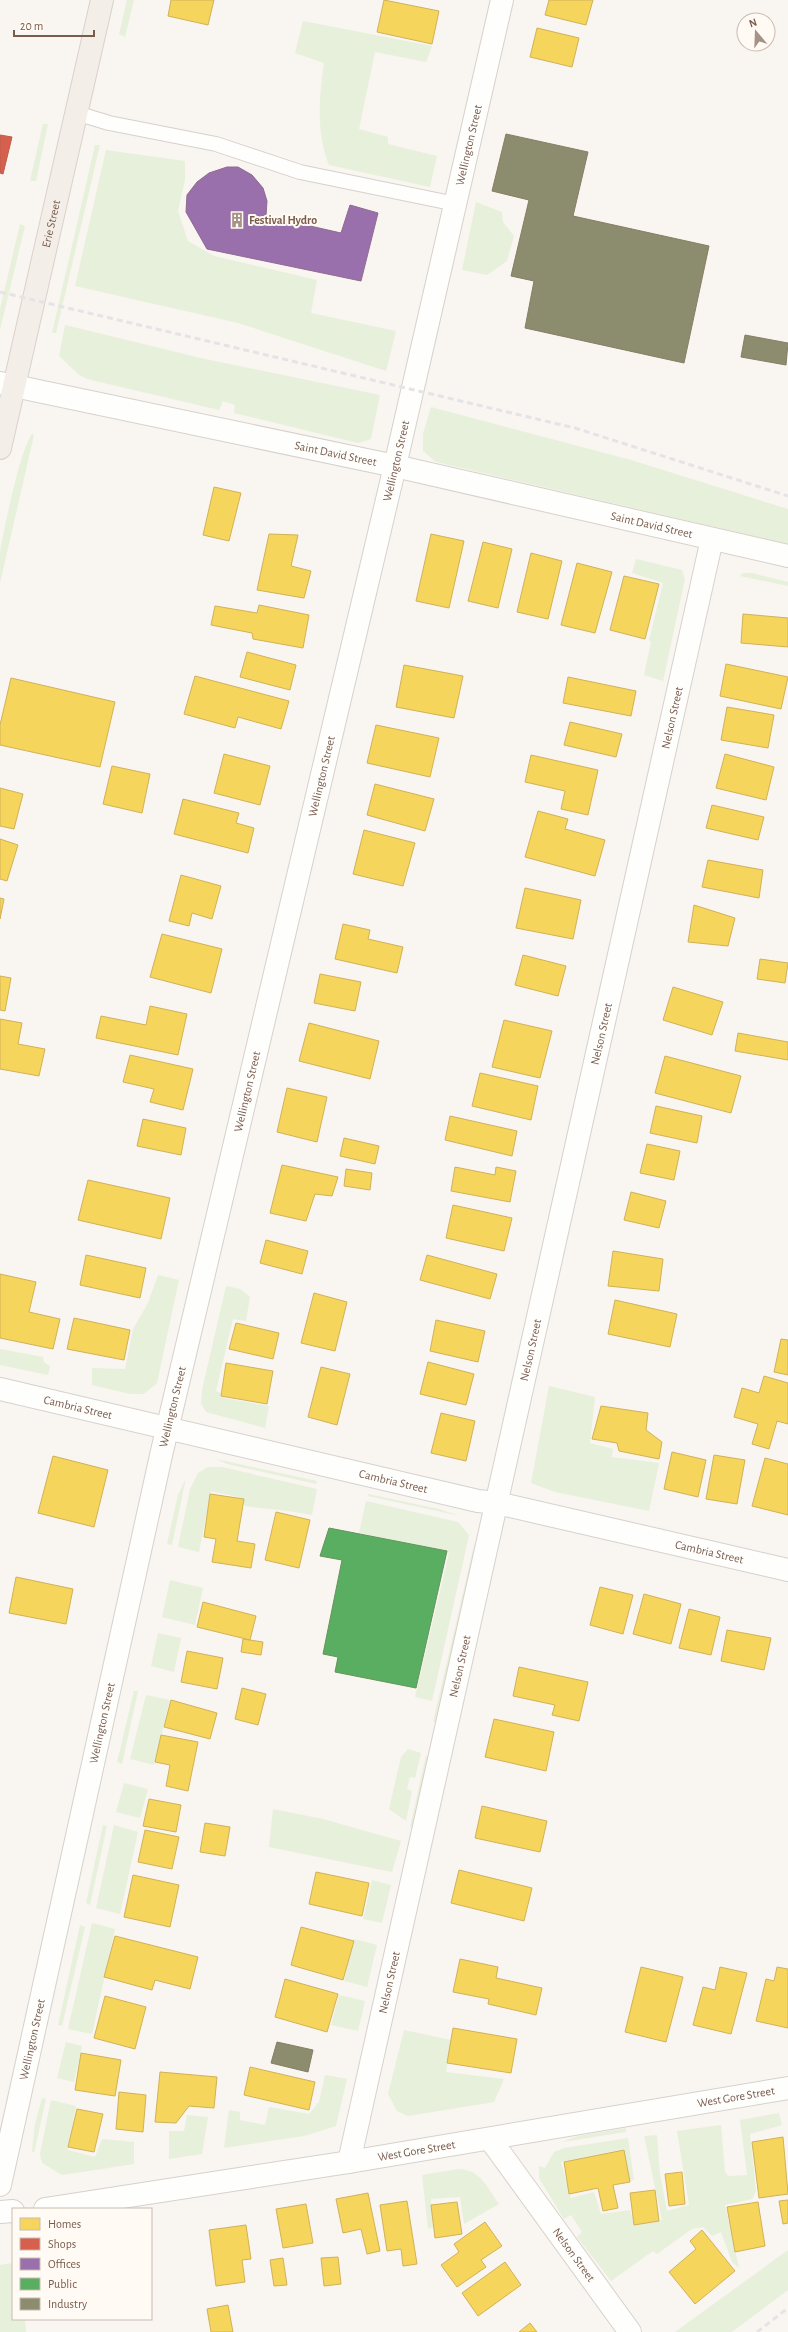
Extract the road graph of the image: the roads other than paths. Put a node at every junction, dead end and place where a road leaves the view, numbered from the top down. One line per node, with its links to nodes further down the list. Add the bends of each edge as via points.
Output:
1 (102, 0): 3 (main road, Erie Street)
2 (502, 0): 4 (street, Wellington Street)
3 (76, 113): 4 (lane, via 109,123 216,144 300,172); 5 (main road, Erie Street)
4 (456, 204): 7 (street, Wellington Street)
5 (7, 385): 6 (main road, Erie Street); 7 (street, Saint David Street)
6 (0, 448)
7 (395, 466): 8 (street, Saint David Street); 11 (street, Wellington Street)
8 (712, 539): 9 (street, Saint David Street); 12 (street, Nelson Street)
9 (788, 556)
10 (0, 1389): 11 (street, Cambria Street)
11 (167, 1430): 12 (street, Cambria Street, via 478,1501); 17 (street, Wellington Street)
12 (497, 1503): 13 (street, Cambria Street); 16 (street, Nelson Street)
13 (788, 1570)
14 (788, 2088): 15 (street, West Gore Street)
15 (490, 2139): 16 (street, West Gore Street); 21 (street, Nelson Street)
16 (350, 2162): 18 (street, West Gore Street)
17 (0, 2185)
18 (51, 2208)
19 (12, 2211): 20 (street)
20 (0, 2212)
21 (630, 2332)

